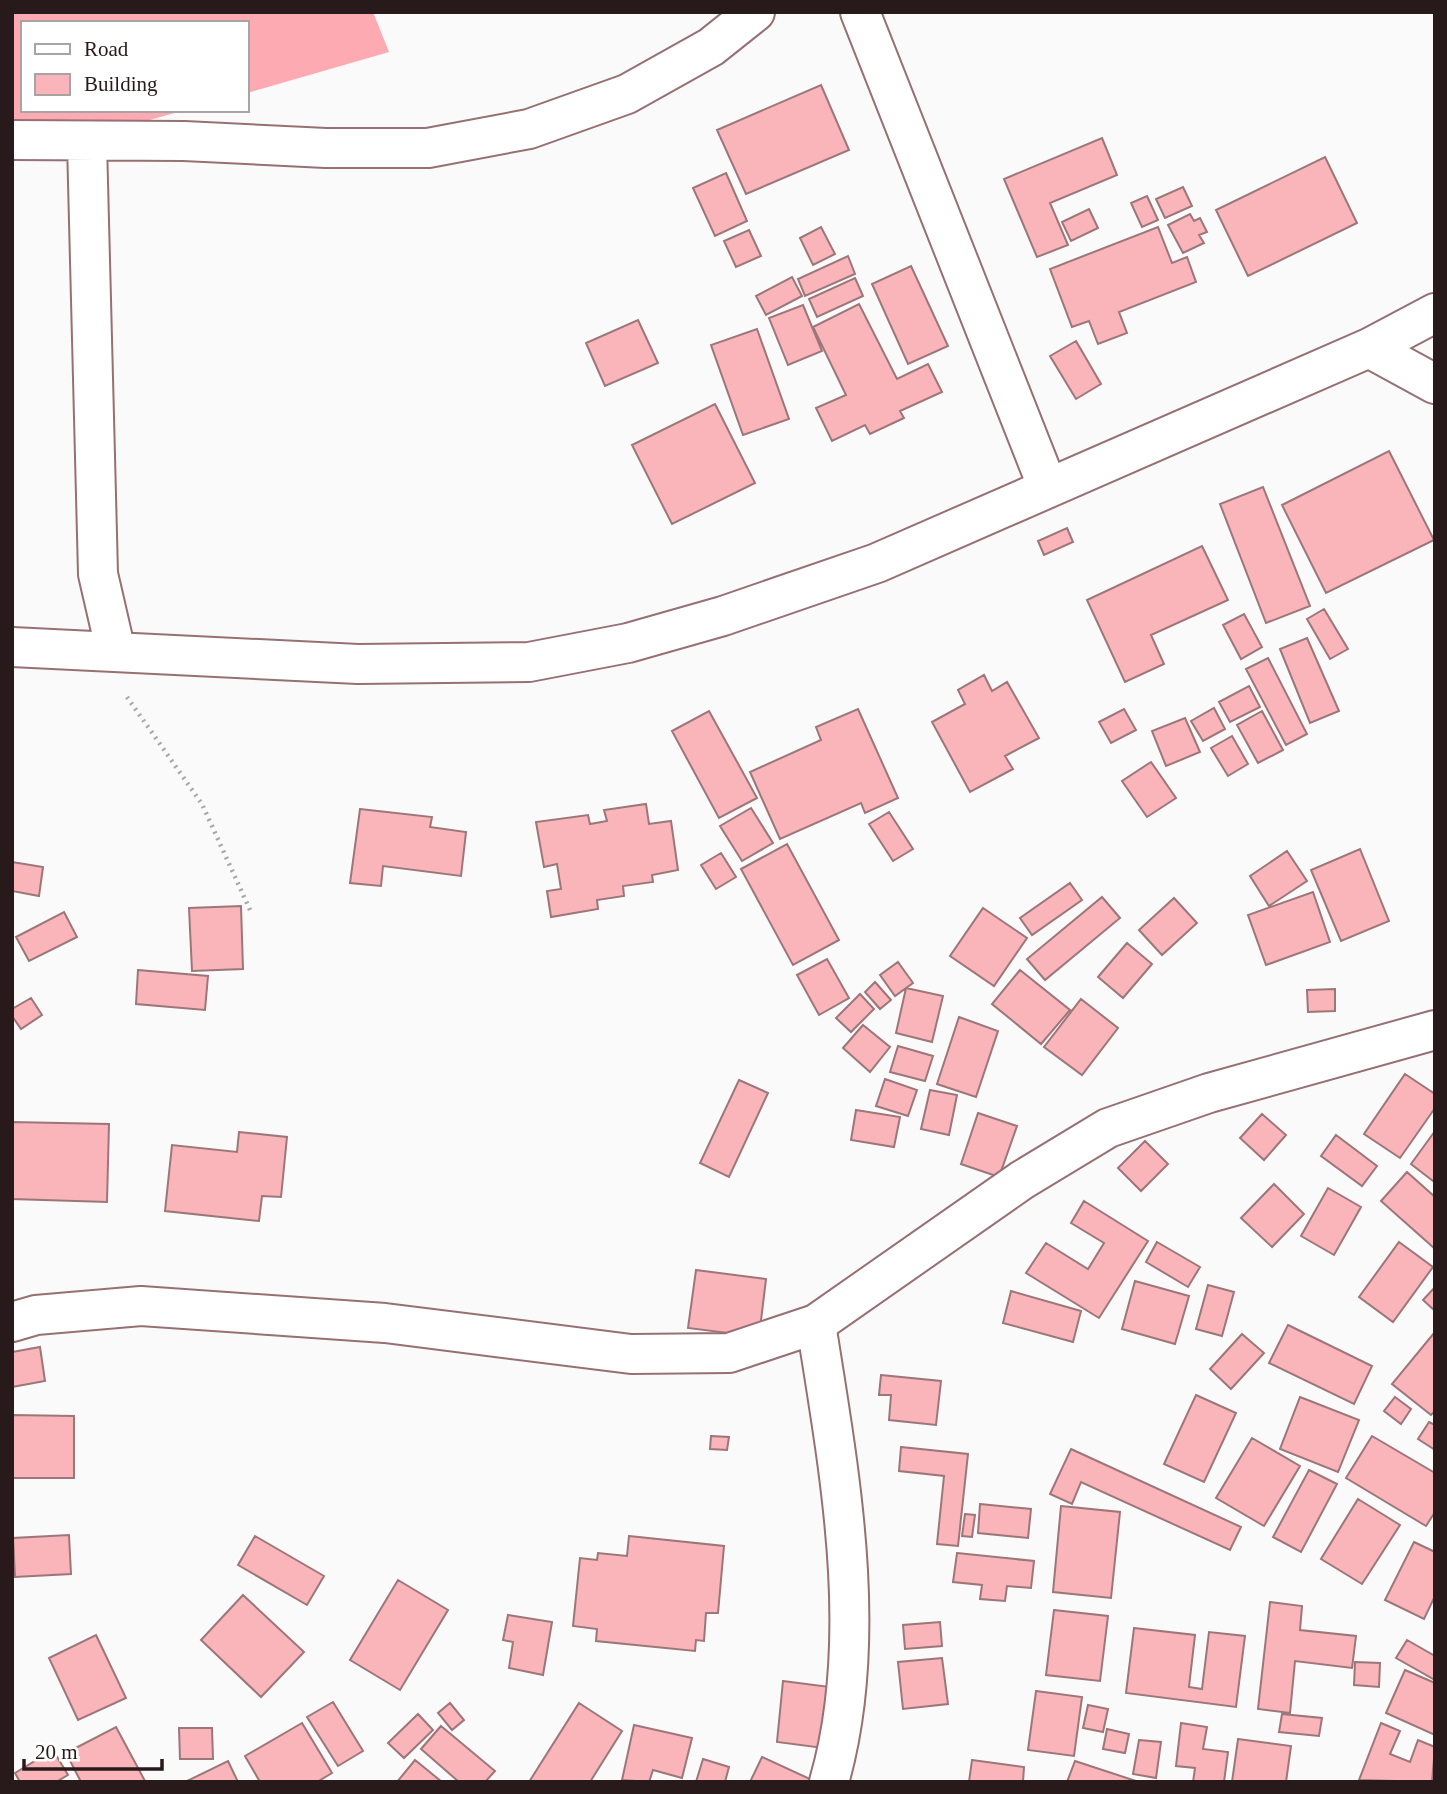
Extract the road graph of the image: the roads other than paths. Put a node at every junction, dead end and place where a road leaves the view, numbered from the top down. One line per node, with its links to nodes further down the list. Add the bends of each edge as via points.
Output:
1 (755, 12): 4 (street, via 711,47 627,94 529,129 428,148)
2 (860, 12): 8 (street)
3 (12, 140): 4 (street)
4 (87, 143): 10 (street, via 98,574)
5 (1435, 313): 6 (street)
6 (1369, 348): 7 (street); 8 (street)
7 (1435, 384)
8 (1048, 488): 10 (street, via 877,563 723,616 628,643 529,662 358,664)
9 (12, 647): 10 (street)
10 (105, 651)
11 (1435, 1030): 13 (street, via 1209,1093 1108,1128 1022,1180)
12 (12, 1322): 13 (street, via 36,1315 141,1306 385,1323 631,1354 729,1353)
13 (816, 1324): 14 (street, via 844,1528 849,1663)
14 (829, 1782)

